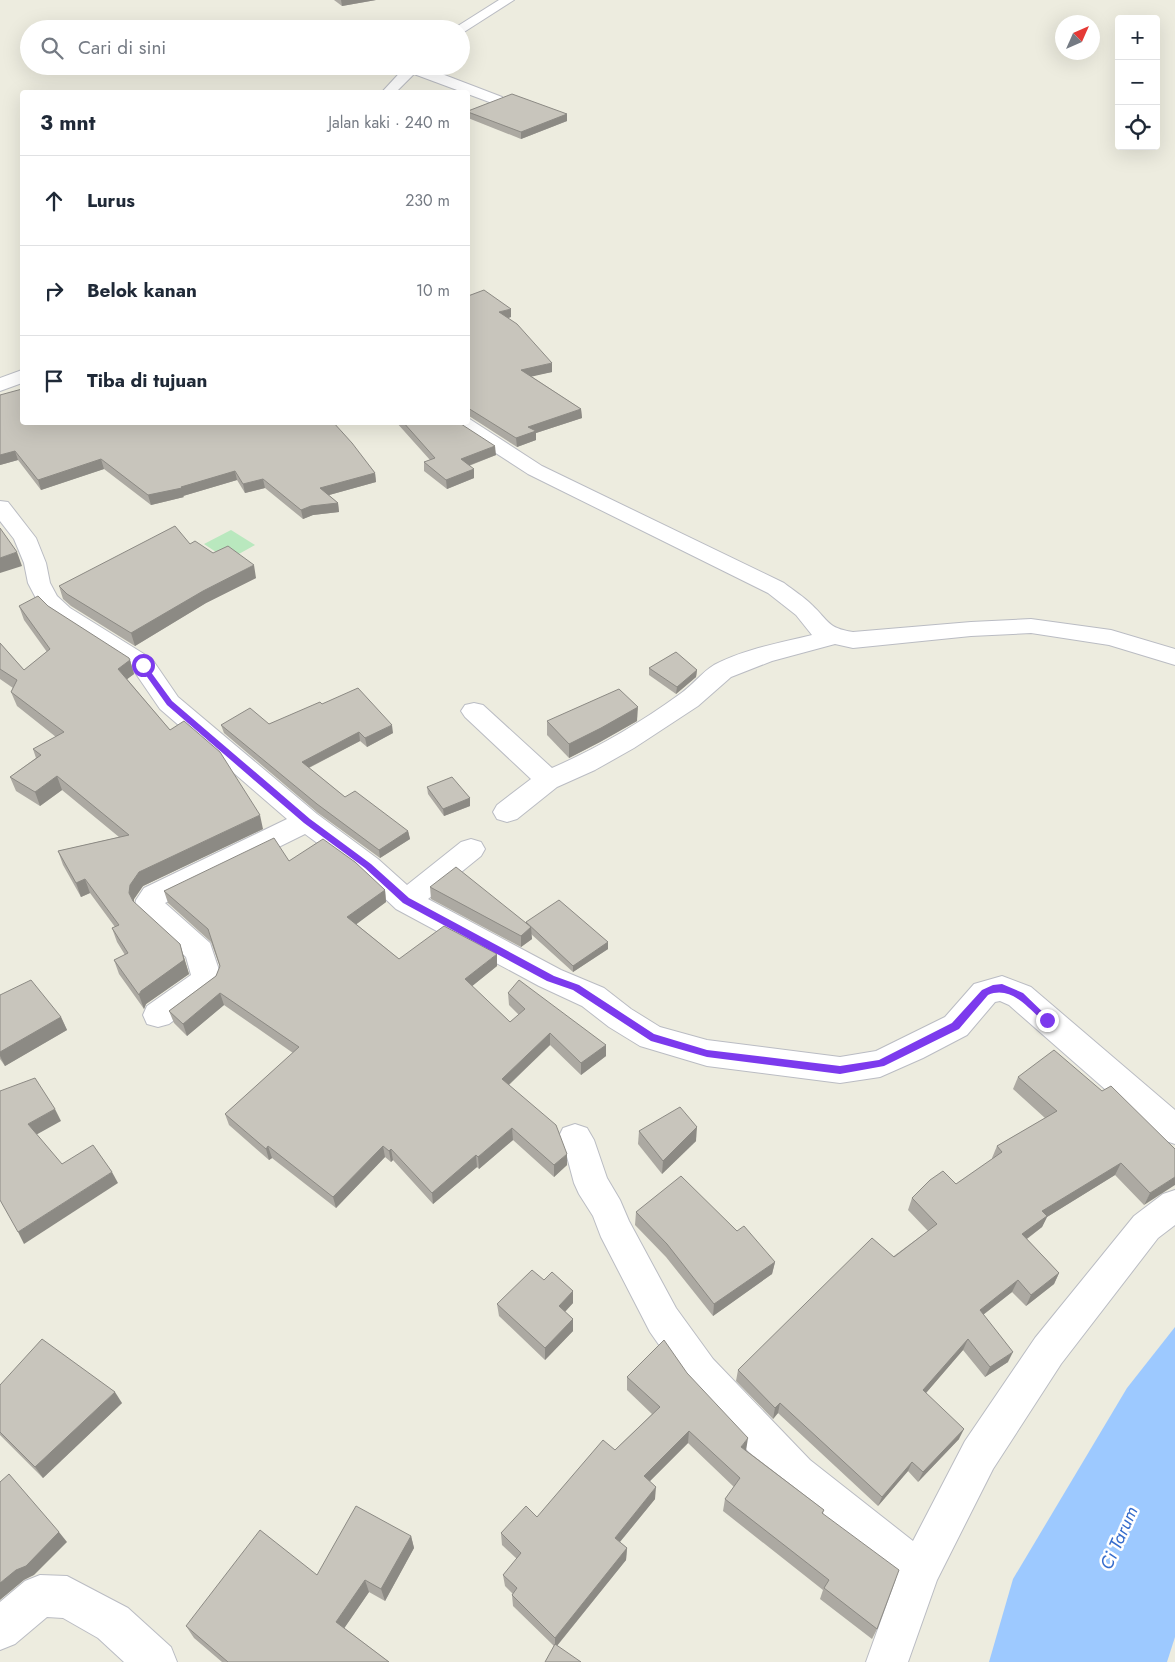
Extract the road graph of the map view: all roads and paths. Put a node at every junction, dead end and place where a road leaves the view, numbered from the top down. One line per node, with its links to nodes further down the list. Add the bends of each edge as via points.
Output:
1 (508, 0): 2 (street)
2 (470, 23)
3 (405, 75): 5 (street)
4 (433, 75): 6 (street)
5 (391, 90)
6 (497, 100)
7 (20, 377): 8 (street)
8 (0, 385)
9 (466, 425): 11 (street, via 535,470 776,588 804,610 819,629)
10 (0, 507): 16 (street, via 25,538 39,583 62,614 143,665 169,703)
11 (835, 637): 12 (street, via 853,640 1031,626 1110,638); 14 (street, via 764,655 722,671 689,700 625,742)
12 (1175, 657)
13 (474, 711): 14 (street)
14 (548, 780): 15 (street)
15 (507, 812)
16 (307, 821): 18 (street, via 368,866); 19 (street, via 150,900 149,906 199,951 207,978)
17 (471, 849): 18 (street)
18 (406, 901): 20 (street, via 550,978 576,988 651,1037 707,1054 840,1070 880,1064 956,1026 985,993 1002,988 1020,996)
19 (158, 1015)
20 (1175, 1130)
21 (575, 1138): 23 (street, via 582,1150 591,1183 663,1320 700,1372 796,1474)
22 (1175, 1205): 23 (street, via 1146,1227 1048,1351 979,1455)
23 (918, 1572): 26 (street)
24 (0, 1629): 25 (street, via 40,1596 67,1597 113,1623)
25 (156, 1662)
26 (887, 1662)

